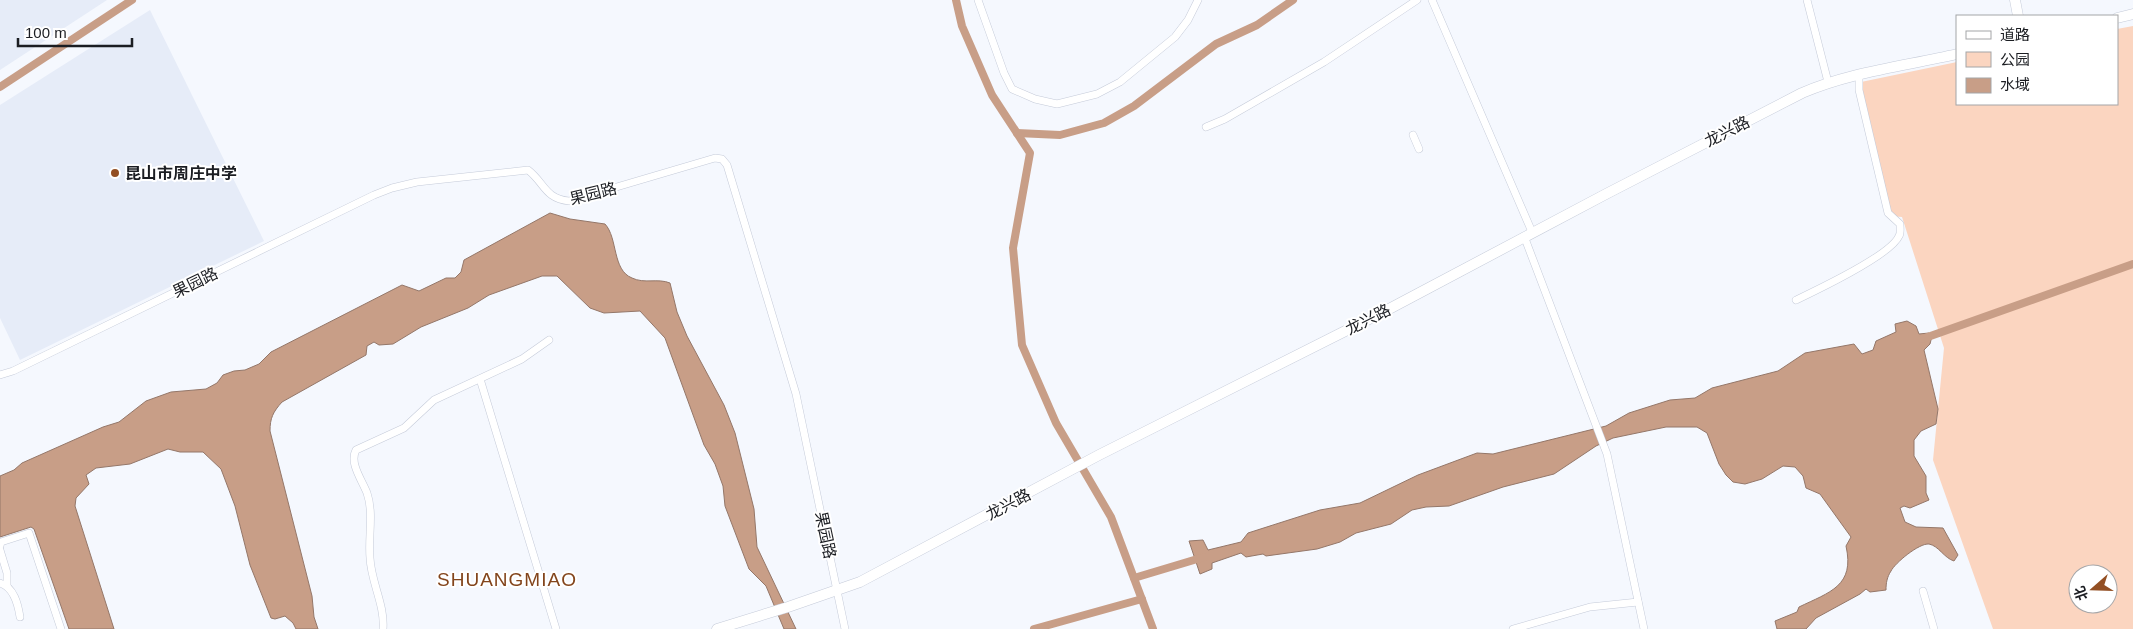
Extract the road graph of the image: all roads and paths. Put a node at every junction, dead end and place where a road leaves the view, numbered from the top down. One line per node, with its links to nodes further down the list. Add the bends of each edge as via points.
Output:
1 (978, 0): 2 (street, via 1012,89 1057,104 1097,94 1120,82 1175,37)
2 (1198, 0)
3 (1417, 0): 13 (street, via 1324,62)
4 (1432, 0): 16 (street)
5 (1807, 0): 12 (street)
6 (2015, 0): 8 (street)
7 (2133, 14): 9 (street)
8 (2018, 15)
9 (2118, 18)
10 (1956, 54): 11 (street, 龙兴路)
11 (1859, 75): 12 (street, 龙兴路); 17 (street, via 1859,90 1888,213 1900,224 1900,236 1875,258)
12 (1828, 82): 16 (street, 龙兴路)
13 (1206, 127)
14 (1413, 135): 15 (street)
15 (1419, 149)
16 (1528, 234): 23 (street, 龙兴路, via 1389,309); 25 (street, via 1606,452)
17 (1796, 300)
18 (549, 340): 20 (street, via 522,359)
19 (0, 375): 23 (street, 果园路, via 392,188 417,182 528,170 552,197 568,201 715,158 722,159 727,164 790,371)
20 (480, 379): 28 (street, via 434,400 404,428 362,446 354,455 370,504 370,559 382,607); 29 (street)
21 (0, 548): 22 (street, via 8,572); 27 (street, via 1,542 29,532)
22 (3, 584): 26 (street, via 14,595)
23 (838, 591): 30 (street, 龙兴路); 31 (street, 果园路)
24 (1922, 591): 34 (street)
25 (1638, 602): 32 (street, via 1590,607); 33 (street)
26 (20, 617)
27 (61, 629)
28 (383, 629)
29 (556, 629)
30 (717, 629)
31 (845, 629)
32 (1513, 629)
33 (1644, 629)
34 (1934, 629)

